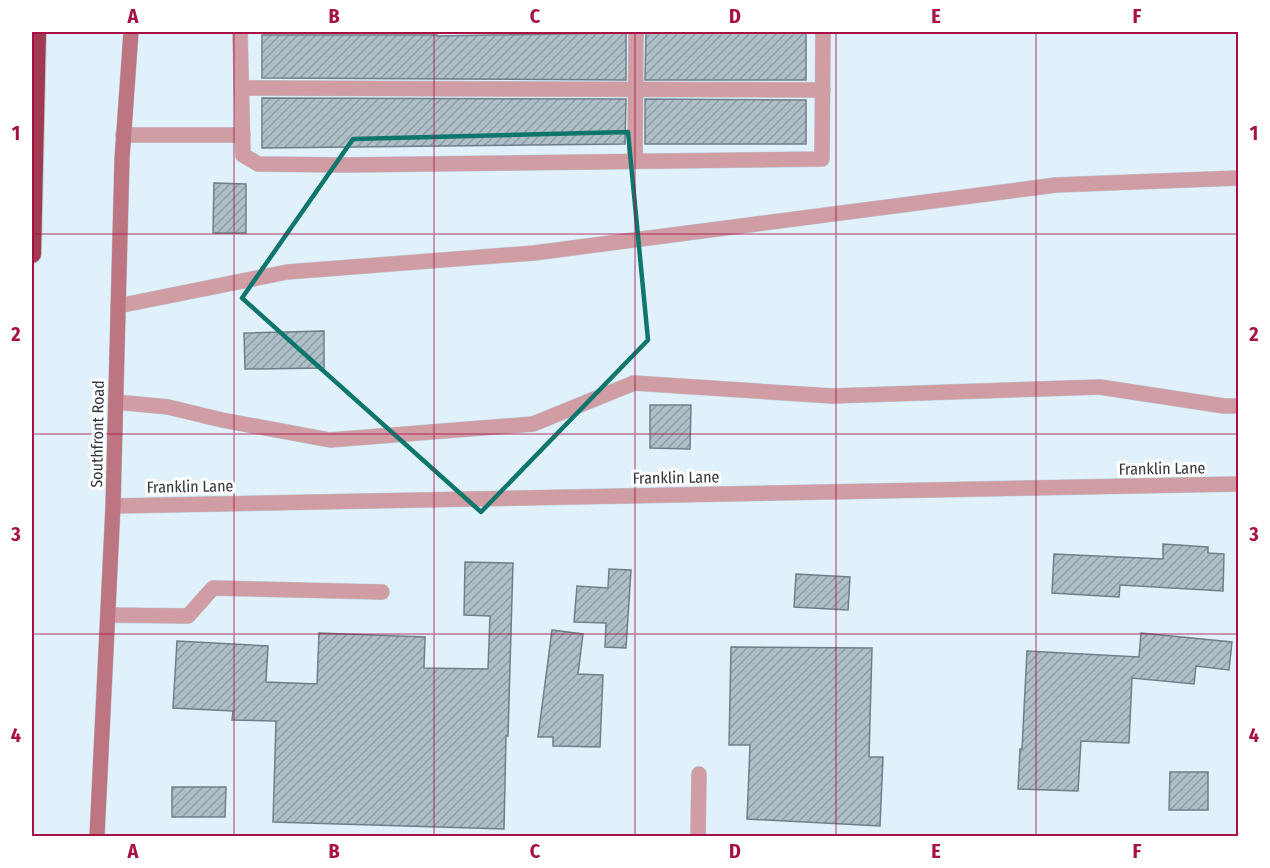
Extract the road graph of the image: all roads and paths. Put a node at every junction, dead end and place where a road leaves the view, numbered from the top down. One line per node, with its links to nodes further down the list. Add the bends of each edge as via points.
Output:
1 (37, 32): 13 (highway)
2 (131, 32): 9 (street, Southfront Road)
3 (240, 32): 6 (street)
4 (636, 32): 7 (street)
5 (823, 32): 8 (street)
6 (242, 88): 7 (street); 10 (street)
7 (636, 89): 8 (street); 11 (street)
8 (823, 90): 11 (street, via 822,159)
9 (123, 135): 10 (street); 14 (street, Southfront Road)
10 (243, 135): 11 (street, via 243,155 258,164)
11 (635, 161)
12 (1239, 178): 14 (street, via 1056,184 534,252 287,272)
13 (32, 254)
14 (118, 306): 15 (street, Southfront Road)
15 (116, 402): 16 (street, via 168,407 330,440 533,424 634,383 832,396 1100,387); 18 (street, Southfront Road)
16 (1239, 406)
17 (1239, 484): 18 (street, Franklin Lane)
18 (113, 506): 20 (street, Southfront Road)
19 (382, 592): 20 (street, via 213,588 188,616)
20 (108, 615): 22 (street, Southfront Road)
21 (699, 774): 23 (street)
22 (97, 837)
23 (698, 837)

